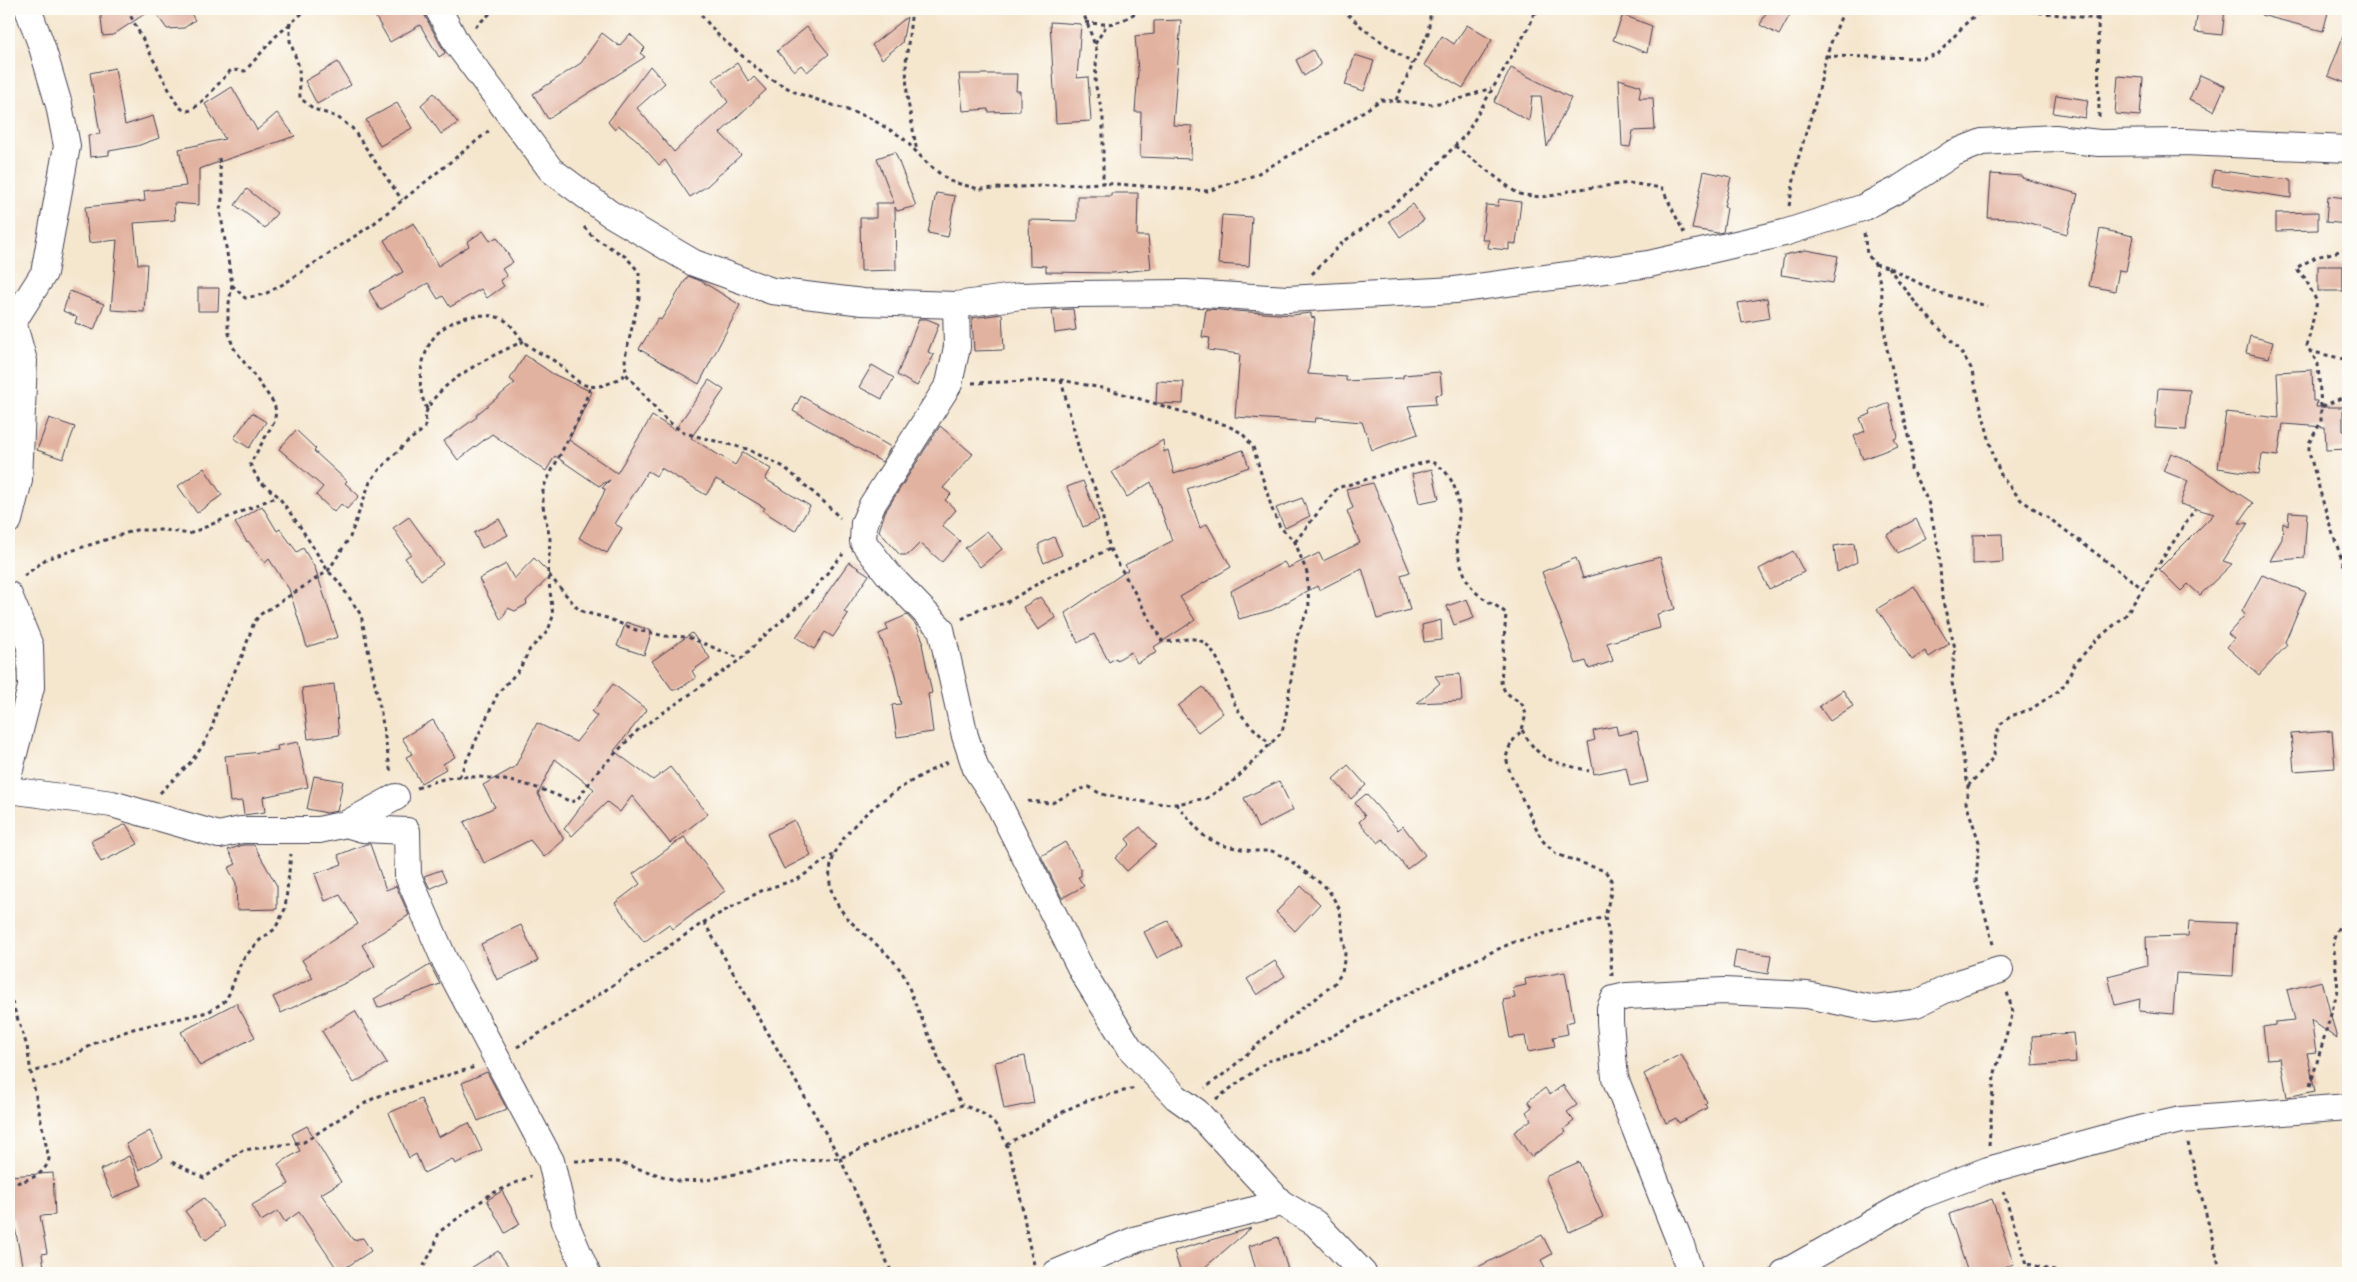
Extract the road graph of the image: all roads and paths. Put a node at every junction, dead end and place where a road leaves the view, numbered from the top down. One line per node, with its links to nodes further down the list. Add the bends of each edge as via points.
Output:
1 (28, 9): 46 (street, via 54,89 67,146 44,273)
2 (127, 9): 20 (path, via 175,101 187,111 196,108 231,70 245,71)
3 (307, 9): 20 (path)
4 (438, 9): 27 (street, via 457,44)
5 (696, 9): 31 (path, via 719,36 767,77 797,93 868,117 902,137)
6 (912, 9): 31 (path, via 906,62 907,96)
7 (1082, 9): 19 (path)
8 (1142, 9): 21 (path)
9 (1342, 9): 24 (path, via 1364,30)
10 (1431, 9): 24 (path, via 1428,33)
11 (1535, 9): 17 (path)
12 (1542, 9): 17 (path)
13 (1844, 9): 23 (path)
14 (1985, 9): 23 (path, via 1969,20 1938,54 1923,58)
15 (2007, 9): 18 (path)
16 (2098, 9): 18 (path)
17 (1533, 14): 25 (path, via 1530,25)
18 (2098, 19): 28 (path)
19 (1086, 22): 21 (path); 22 (path)
20 (290, 23): 34 (path, via 300,98 314,109 336,117 352,128)
21 (1106, 26): 22 (path)
22 (1095, 44): 33 (path, via 1095,83 1103,116)
23 (1826, 56): 37 (path, via 1798,159)
24 (1413, 64): 26 (path)
25 (1491, 88): 26 (path, via 1457,100 1432,104); 29 (path, via 1466,134)
26 (1396, 100): 33 (path, via 1381,100 1255,175 1208,191)
27 (509, 116): 34 (path); 44 (street, via 551,170 609,213 694,263 772,290 863,302)
28 (2099, 143): 30 (street, via 2185,142); 35 (street, via 2055,138 1982,142 1954,153 1899,189)
29 (1454, 146): 38 (path, via 1518,194 1548,196 1629,183 1662,188 1684,233); 43 (path, via 1418,185 1343,242)
30 (2348, 149)
31 (917, 153): 33 (path, via 949,181 979,189)
32 (219, 158): 42 (path, via 223,193 220,210)
33 (1103, 183)
34 (402, 200): 42 (path, via 286,283 264,294 245,298)
35 (1862, 208): 37 (street); 40 (path, via 1867,254)
36 (579, 221): 50 (path, via 593,237 626,257 639,272 639,298 625,357)
37 (1784, 233): 43 (street, via 1649,264 1545,279 1455,290)
38 (1694, 236)
39 (2348, 249): 48 (path, via 2316,257 2296,268 2317,302 2307,346)
40 (1875, 264): 41 (path); 76 (path, via 1881,286 1886,345 1912,448 1911,469 1928,501 1939,551 1942,598 1955,648 1952,683 1959,709 1960,745)
41 (1888, 267): 45 (path, via 1936,292); 67 (path, via 1971,368 2002,478 2021,500)
42 (232, 284): 57 (path, via 228,320 233,347 274,403 276,412 274,422 250,464 260,481)
43 (1287, 299): 44 (street, via 1186,293 1073,294 1021,296)
44 (956, 305): 52 (street, via 957,347)
45 (1987, 306)
46 (11, 323): 59 (street, via 24,360 19,480)
47 (524, 341): 53 (path, via 580,383); 56 (path, via 489,356 464,372); 56 (path, via 501,318 473,316 441,328 432,339 421,372 419,385)
48 (2309, 351): 49 (path); 55 (path, via 2318,364)
49 (2348, 360)
50 (626, 374): 53 (path, via 610,384); 60 (path, via 665,419 684,433 747,448 784,467)
51 (1061, 380): 52 (path); 61 (path, via 1108,389 1226,425 1242,433 1253,447 1280,527); 62 (path, via 1082,461 1097,493)
52 (949, 384): 60 (street, via 872,505)
53 (592, 386): 64 (path, via 543,488 550,539)
54 (2348, 395): 55 (path)
55 (2322, 407): 65 (path, via 2321,422 2309,442 2309,452)
56 (427, 409): 63 (path, via 424,429 407,442 370,482 350,538)
57 (278, 496): 63 (path); 66 (path, via 189,534 136,530 46,559)
58 (2195, 509): 67 (path)
59 (9, 520)
60 (859, 538): 68 (street, via 888,574); 69 (path, via 804,602)
61 (1295, 542): 70 (path, via 1337,488 1429,461 1441,465 1454,484 1459,513 1456,539 1467,579 1484,601 1496,604 1506,612 1500,682 1505,692 1522,704 1526,714); 71 (path, via 1307,573 1309,607 1297,636 1282,732)
62 (1110, 549): 68 (path, via 1052,575 1006,603 979,609); 71 (path, via 1162,641 1194,639 1205,643 1224,674 1236,708)
63 (328, 571): 78 (path, via 361,615); 81 (path, via 261,614 254,622 202,746 189,764)
64 (548, 574): 69 (path, via 579,610 636,630 688,637); 75 (path, via 553,616 548,631 530,649 519,670 498,693)
65 (2348, 577)
66 (16, 586): 74 (street, via 30,646 31,687)
67 (2142, 588): 76 (path, via 2125,616 2095,641 2057,692 2001,724 1996,734 1994,755)
68 (941, 629): 72 (street)
69 (741, 659): 75 (path, via 638,730 598,771 577,800 571,802 553,793 505,780)
70 (1522, 730): 73 (path, via 1532,748 1544,758); 85 (path, via 1511,743 1506,757 1510,773 1546,845 1556,854 1605,871 1611,879)
71 (1271, 745): 80 (path, via 1236,780 1207,798)
72 (970, 752): 79 (street, via 976,769); 92 (path, via 913,778 878,804 848,834 834,855 829,872 834,897 852,925 882,949 899,968)
73 (1589, 771)
74 (9, 773)
75 (459, 777): 78 (path)
76 (1968, 786): 87 (path, via 1966,803 1978,842 1976,881)
77 (9, 790): 81 (street, via 112,804)
78 (395, 793): 82 (street)
79 (996, 799): 80 (path, via 1052,803 1089,787 1105,795); 91 (street, via 1083,973 1129,1047)
80 (1176, 804): 93 (path, via 1204,836 1221,845 1272,851 1328,889 1340,910 1345,954 1342,973 1334,984 1252,1048)
81 (140, 813): 83 (street, via 220,835 241,830)
82 (346, 824): 83 (street, via 319,830); 99 (street, via 363,829 407,831 408,876 440,950)
83 (293, 830): 90 (path, via 285,909 275,929 242,960 224,1002 208,1012 132,1029)
84 (2348, 913): 95 (path, via 2333,940 2338,990)
85 (1604, 917): 89 (path, via 1609,934); 93 (path, via 1514,942 1485,955 1392,1002 1306,1051 1268,1061)
86 (704, 922): 98 (path)
87 (2000, 970): 89 (street, via 1961,982 1916,1004 1875,1009 1808,995 1724,991 1627,996); 100 (path, via 2013,1012 1994,1076)
88 (9, 994): 90 (path, via 27,1046)
89 (1614, 1000): 110 (street, via 1610,1008 1610,1022 1615,1078)
90 (31, 1073): 101 (path, via 49,1160 39,1176)
91 (1162, 1082): 93 (street); 97 (path, via 1086,1101)
92 (962, 1105): 97 (path, via 994,1122 1004,1135); 98 (path)
93 (1191, 1107): 102 (street)
94 (2348, 1107): 95 (street)
95 (2302, 1110): 96 (street)
96 (2181, 1120): 100 (street); 114 (path)
97 (1006, 1144): 107 (path)
98 (840, 1158): 99 (path, via 792,1162 707,1180 678,1180 617,1162); 106 (path)
99 (551, 1161): 104 (path, via 526,1179 491,1194 438,1232); 105 (street, via 565,1222)
100 (1992, 1169): 103 (path); 111 (street, via 1922,1195)
101 (9, 1186)
102 (1281, 1203): 108 (street, via 1137,1239); 109 (street, via 1315,1223)
103 (2028, 1264): 112 (path); 113 (path)
104 (420, 1273)
105 (587, 1273)
106 (892, 1273)
107 (1036, 1273)
108 (1056, 1273)
109 (1363, 1273)
110 (1690, 1273)
111 (1784, 1273)
112 (2030, 1273)
113 (2062, 1273)
114 (2221, 1273)

